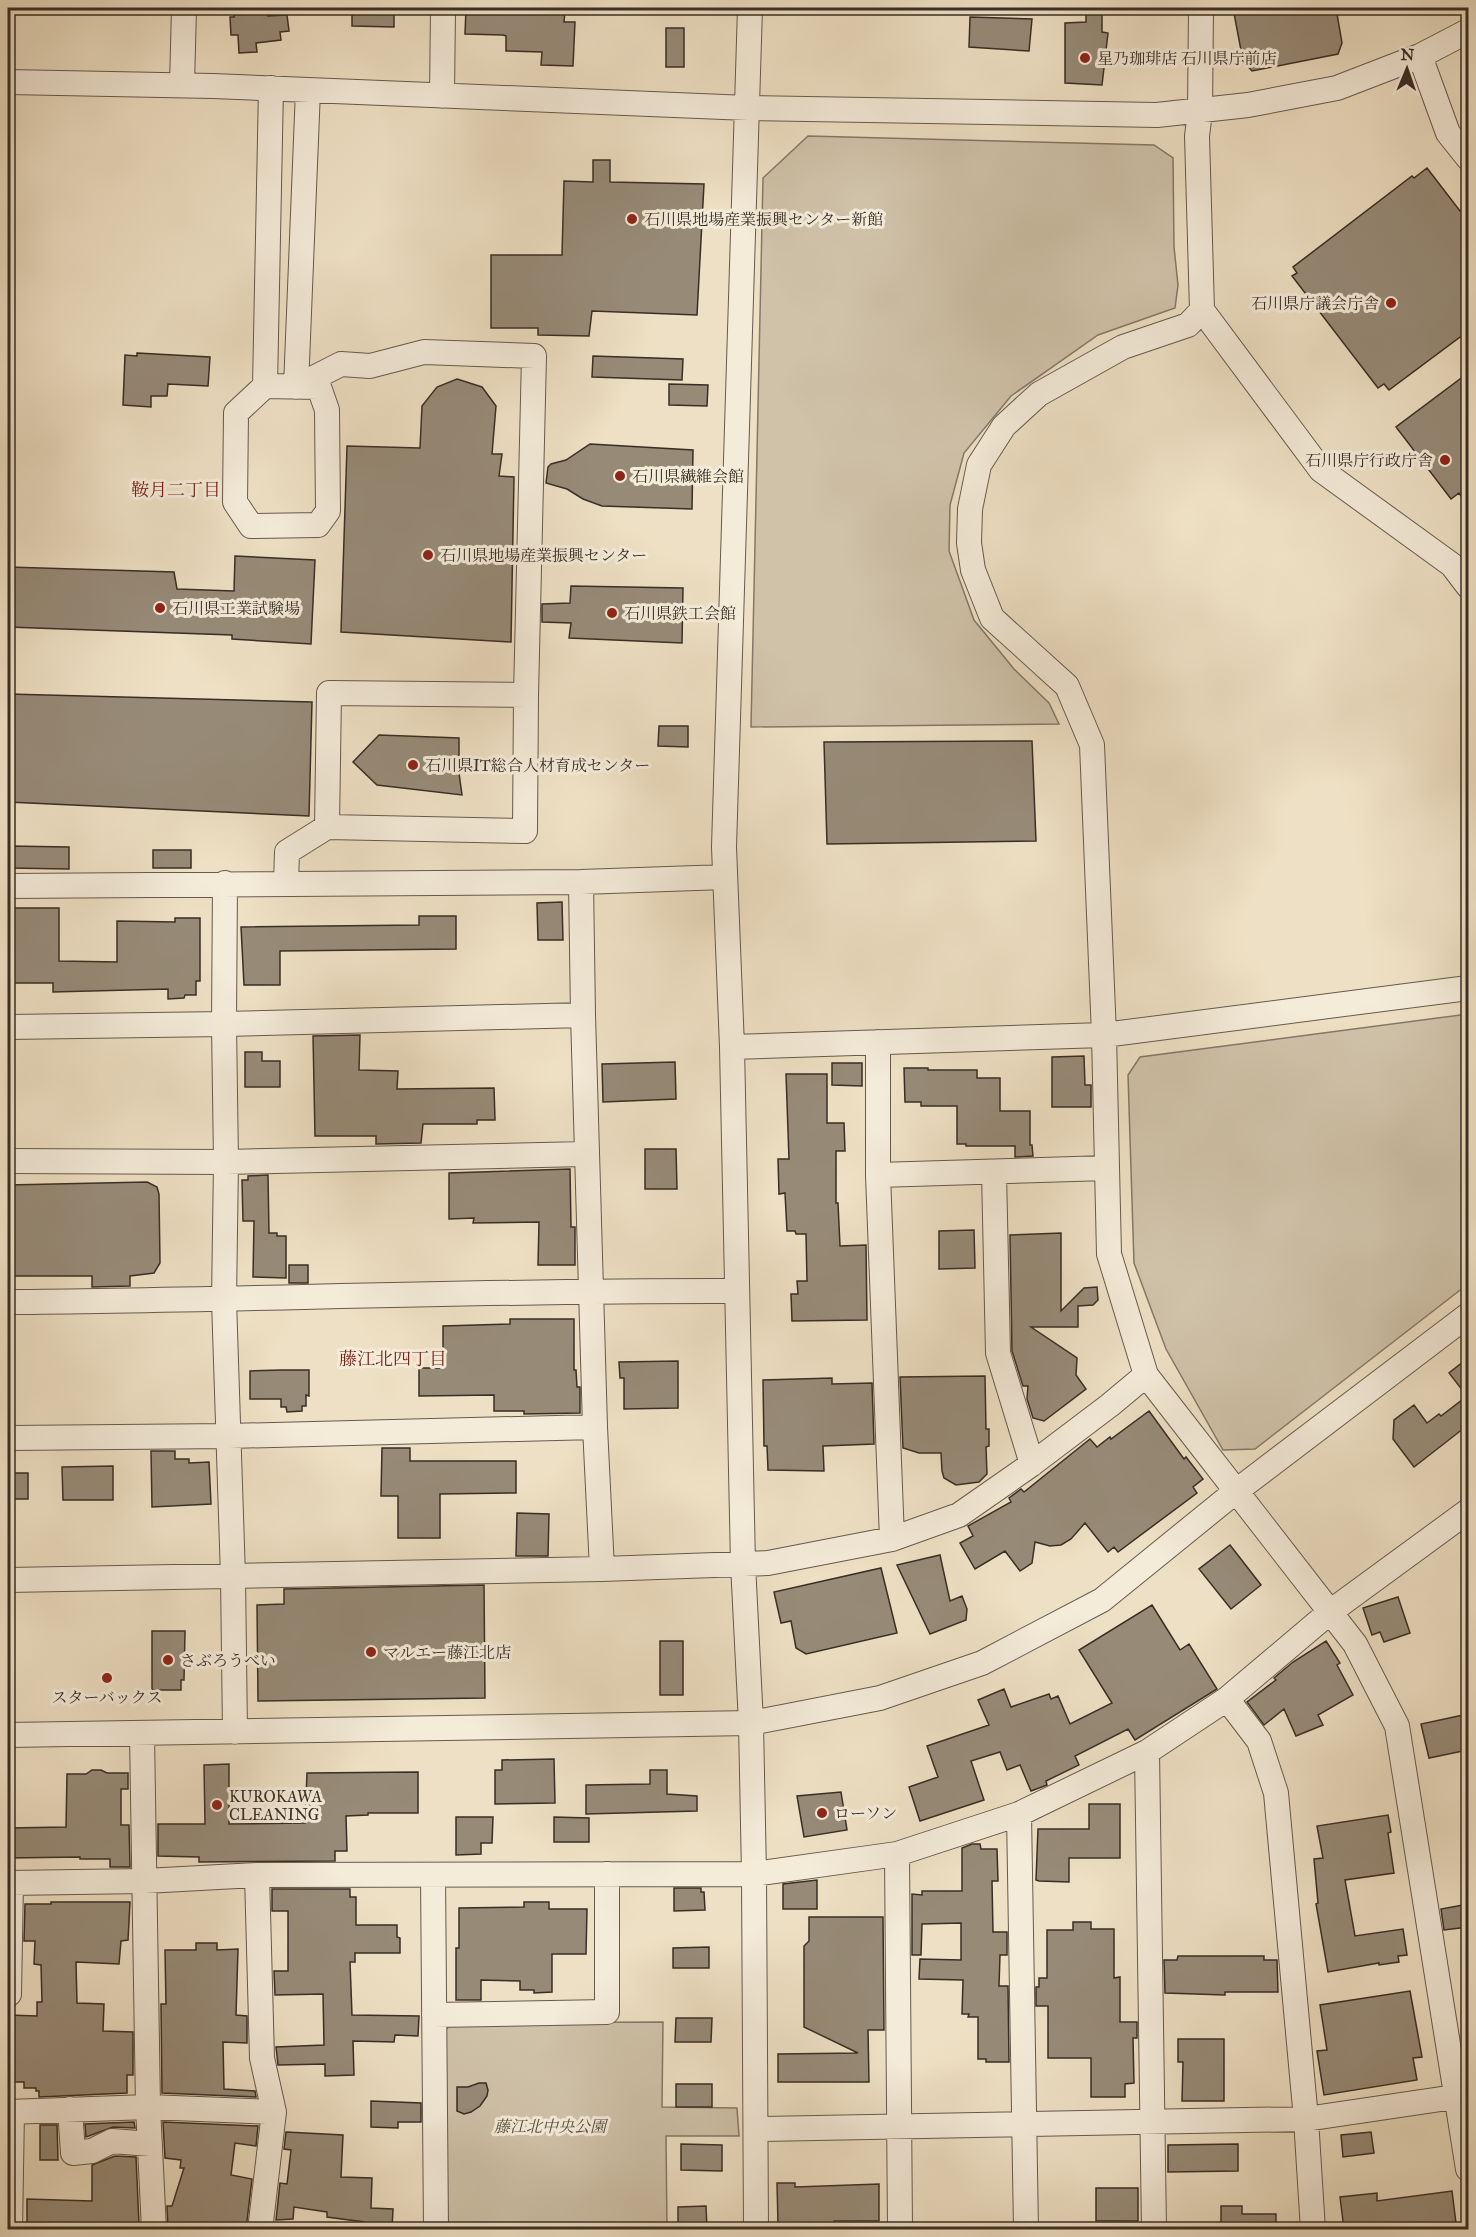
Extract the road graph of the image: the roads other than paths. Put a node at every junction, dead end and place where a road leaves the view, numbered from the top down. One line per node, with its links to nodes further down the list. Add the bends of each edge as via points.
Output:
1 (184, 8): 8 (street)
2 (443, 8): 11 (street)
3 (750, 8): 12 (street)
4 (1201, 8): 13 (street)
5 (1468, 32): 6 (street)
6 (1420, 56): 13 (street, via 1337,88); 14 (street, via 1448,132)
7 (8, 82): 8 (street)
8 (182, 85): 9 (street)
9 (271, 88): 10 (street); 16 (street)
10 (308, 90): 11 (street); 17 (street)
11 (442, 96): 12 (street)
12 (748, 108): 13 (street, via 1157,115); 21 (street)
13 (1200, 112): 15 (street, via 1197,136)
14 (1468, 158)
15 (1202, 310): 18 (street, via 1321,470 1452,565); 30 (street, via 1188,325 1123,347 1039,394 1004,426 980,465 970,509 973,570 992,618 1067,686 1092,745)
16 (265, 386): 17 (street); 17 (street, via 236,412 235,502 251,526 318,525 328,511 327,410 319,387)
17 (296, 387): 19 (street, via 342,364 369,366 424,352 534,356)
18 (1468, 586)
19 (526, 695): 20 (street, via 329,693); 20 (street, via 525,831)
20 (327, 827): 24 (street, via 287,852)
21 (724, 877): 22 (street); 32 (street)
22 (581, 882): 24 (street); 27 (street)
23 (225, 883): 24 (street); 25 (street); 28 (street)
24 (285, 883)
25 (8, 886)
26 (1468, 988): 30 (street)
27 (583, 1015): 28 (street); 33 (street)
28 (224, 1024): 29 (street); 35 (street)
29 (8, 1027)
30 (1104, 1035): 31 (street); 36 (street)
31 (878, 1042): 32 (street); 38 (street)
32 (732, 1047): 40 (street)
33 (585, 1154): 35 (street); 39 (street)
34 (8, 1161): 35 (street)
35 (226, 1162): 41 (street)
36 (1107, 1168): 37 (street); 44 (street, via 1109,1254)
37 (994, 1172): 38 (street); 48 (street, via 998,1353)
38 (878, 1174): 51 (street)
39 (591, 1290): 40 (street); 41 (street); 45 (street)
40 (736, 1291): 52 (street)
41 (224, 1300): 42 (street); 46 (street)
42 (8, 1302)
43 (1468, 1315): 49 (street)
44 (1146, 1375): 48 (street); 49 (street)
45 (595, 1427): 46 (street); 53 (street)
46 (229, 1436): 47 (street); 54 (street)
47 (8, 1438)
48 (1032, 1464): 51 (street, via 959,1515)
49 (1235, 1492): 56 (street); 58 (street, via 1102,1600 982,1663 880,1698)
50 (1468, 1511): 56 (street)
51 (892, 1539): 52 (street, via 768,1563)
52 (743, 1564): 53 (street); 58 (street)
53 (602, 1569): 54 (street)
54 (233, 1576): 55 (street); 59 (street)
55 (8, 1580)
56 (1330, 1612): 57 (street); 73 (street, via 1355,1644 1397,1726)
57 (1227, 1699): 62 (street); 78 (street, via 1259,1741 1276,1793)
58 (751, 1723): 59 (street); 66 (street)
59 (235, 1732): 60 (street)
60 (141, 1734): 61 (street); 69 (street)
61 (8, 1735)
62 (1147, 1752): 63 (street); 79 (street)
63 (1019, 1814): 64 (street); 80 (street)
64 (897, 1854): 66 (street); 81 (street)
65 (607, 1874): 66 (street); 68 (street); 72 (street, via 607,2012)
66 (754, 1874): 82 (street)
67 (257, 1875): 68 (street); 69 (street); 77 (street, via 262,2058)
68 (433, 1875): 72 (street)
69 (145, 1881): 70 (street); 74 (street)
70 (9, 1882): 71 (street)
71 (8, 1994)
72 (434, 2015): 88 (street)
73 (1462, 2096): 78 (street); 84 (street)
74 (148, 2107): 75 (street); 77 (street); 83 (street)
75 (70, 2109): 76 (street); 83 (street, via 73,2153 92,2151 112,2141)
76 (10, 2111): 85 (street)
77 (274, 2112): 87 (street)
78 (1306, 2119): 79 (street); 93 (street)
79 (1153, 2122): 80 (street); 92 (street)
80 (1024, 2125): 81 (street); 91 (street)
81 (898, 2127): 82 (street); 90 (street)
82 (756, 2129): 89 (street)
83 (150, 2144): 86 (street)
84 (1468, 2169)
85 (10, 2229)
86 (154, 2229)
87 (260, 2229)
88 (436, 2229)
89 (756, 2229)
90 (900, 2229)
91 (1026, 2229)
92 (1154, 2229)
93 (1312, 2229)

